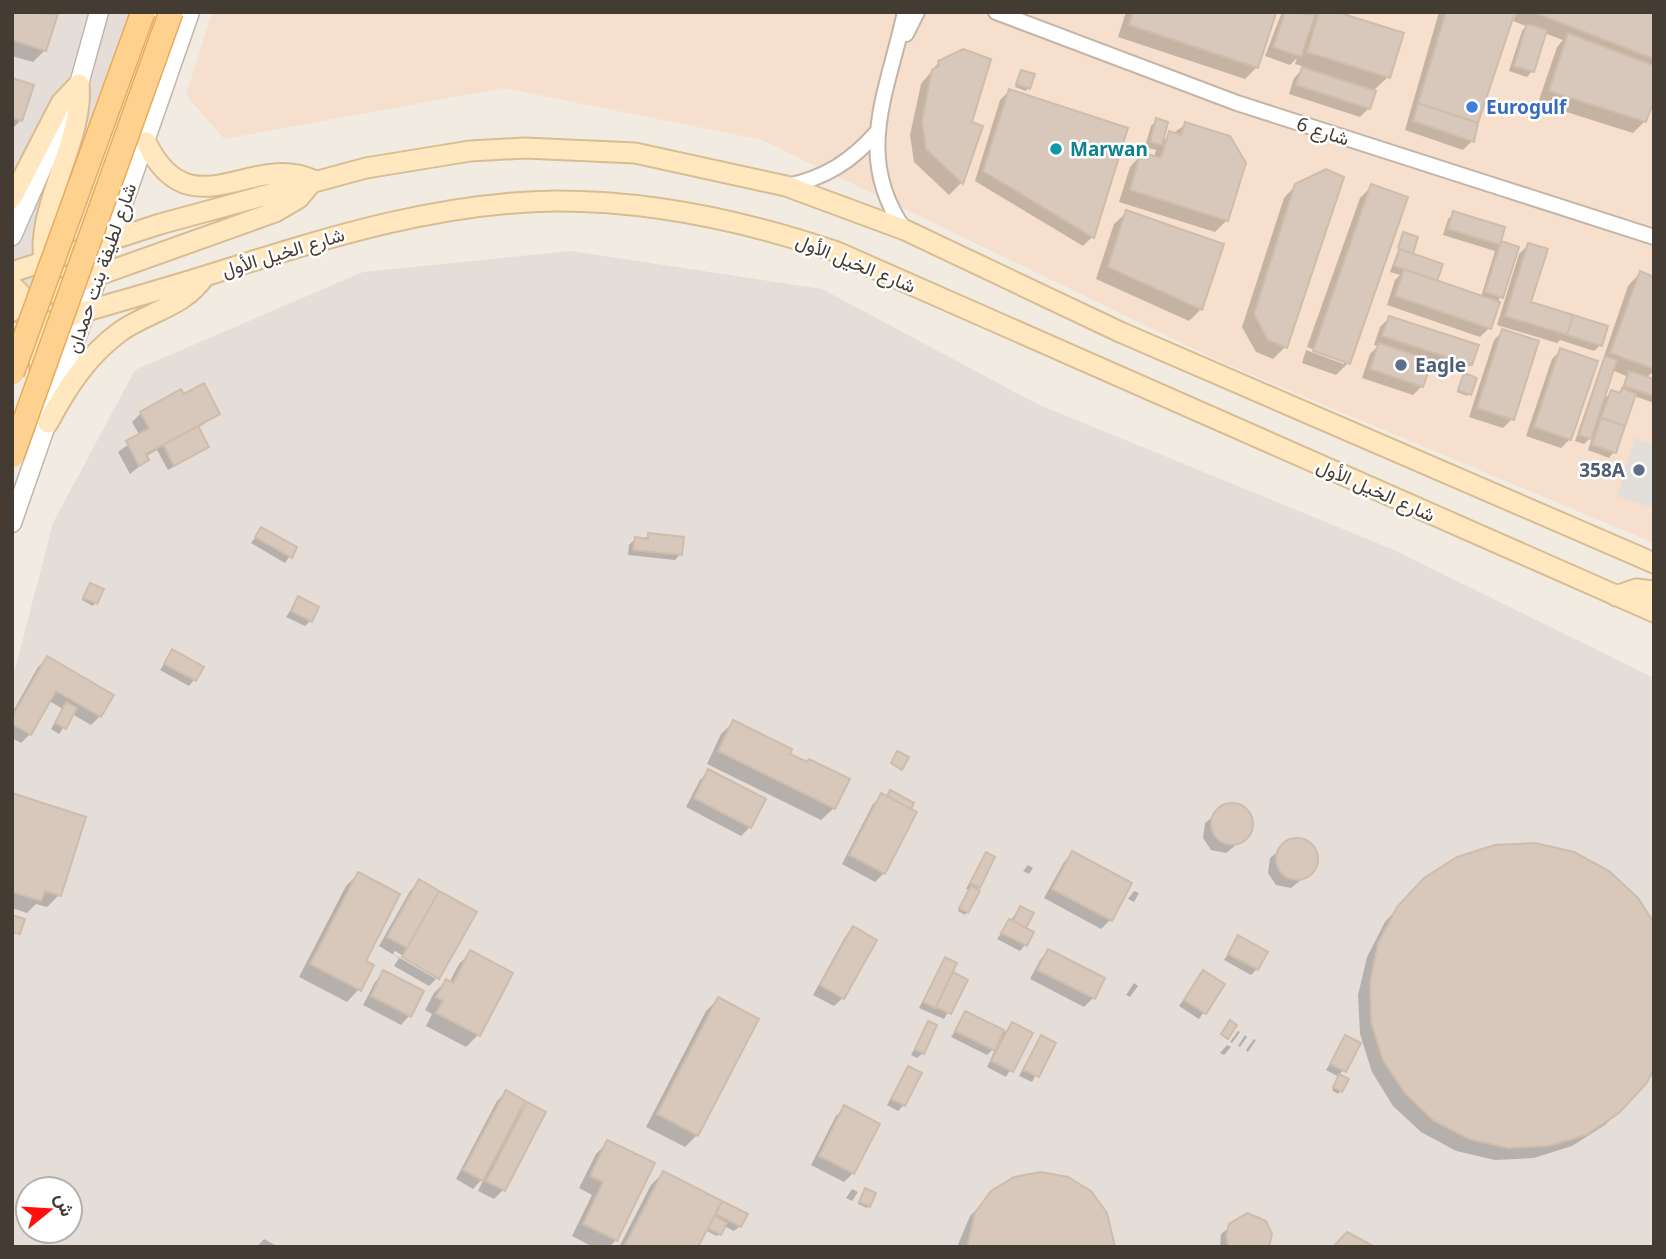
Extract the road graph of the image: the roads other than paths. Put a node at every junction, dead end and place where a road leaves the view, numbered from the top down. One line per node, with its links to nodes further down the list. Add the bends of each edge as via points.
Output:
1 (99, 12): 9 (street)
2 (143, 12): 28 (main road, bridge)
3 (171, 12): 30 (main road, شارع لطيفة بنت حمدان, bridge)
4 (190, 12): 11 (street, شارع لطيفة بنت حمدان)
5 (905, 12): 8 (street)
6 (917, 12): 8 (street)
7 (995, 12): 16 (street, شارع 6, via 1247,106)
8 (899, 47): 10 (street)
9 (79, 84): 14 (main road, via 61,103); 17 (street); 19 (main road, via 79,112 50,211)
10 (877, 132): 13 (street, via 846,163 817,178); 15 (street, via 881,184)
11 (146, 142): 12 (main road, via 167,173 194,186 209,188 285,173); 18 (street, شارع لطيفة بنت حمدان)
12 (314, 180): 13 (main road, via 419,159 525,148 635,153); 18 (main road); 21 (main road, via 299,198 267,215)
13 (786, 186): 15 (main road)
14 (12, 198)
15 (905, 230): 32 (main road, via 1120,332)
16 (1653, 234)
17 (12, 236)
18 (112, 239): 19 (main road); 21 (street, شارع لطيفة بنت حمدان); 23 (main road)
19 (43, 261): 20 (main road); 23 (main road)
20 (12, 272)
21 (100, 274): 23 (main road); 25 (street, شارع لطيفة بنت حمدان)
22 (205, 276): 25 (main road, شارع الخيل الأول); 29 (main road, via 182,301 122,330 97,351 78,372); 34 (main road, شارع الخيل الأول, via 352,230 487,206 613,203 727,219 837,252)
23 (52, 287): 24 (main road); 25 (main road)
24 (18, 299): 26 (main road)
25 (85, 313): 26 (main road, شارع الخيل الأول); 29 (street, شارع لطيفة بنت حمدان)
26 (34, 327): 27 (main road, شارع الخيل الأول); 29 (main road)
27 (12, 334)
28 (12, 373)
29 (48, 423): 31 (street, شارع لطيفة بنت حمدان)
30 (12, 456)
31 (12, 523)
32 (1654, 563)
33 (1654, 591): 34 (main road, via 1636,589)
34 (1616, 596): 35 (main road, شارع الخيل الأول)
35 (1654, 612)

